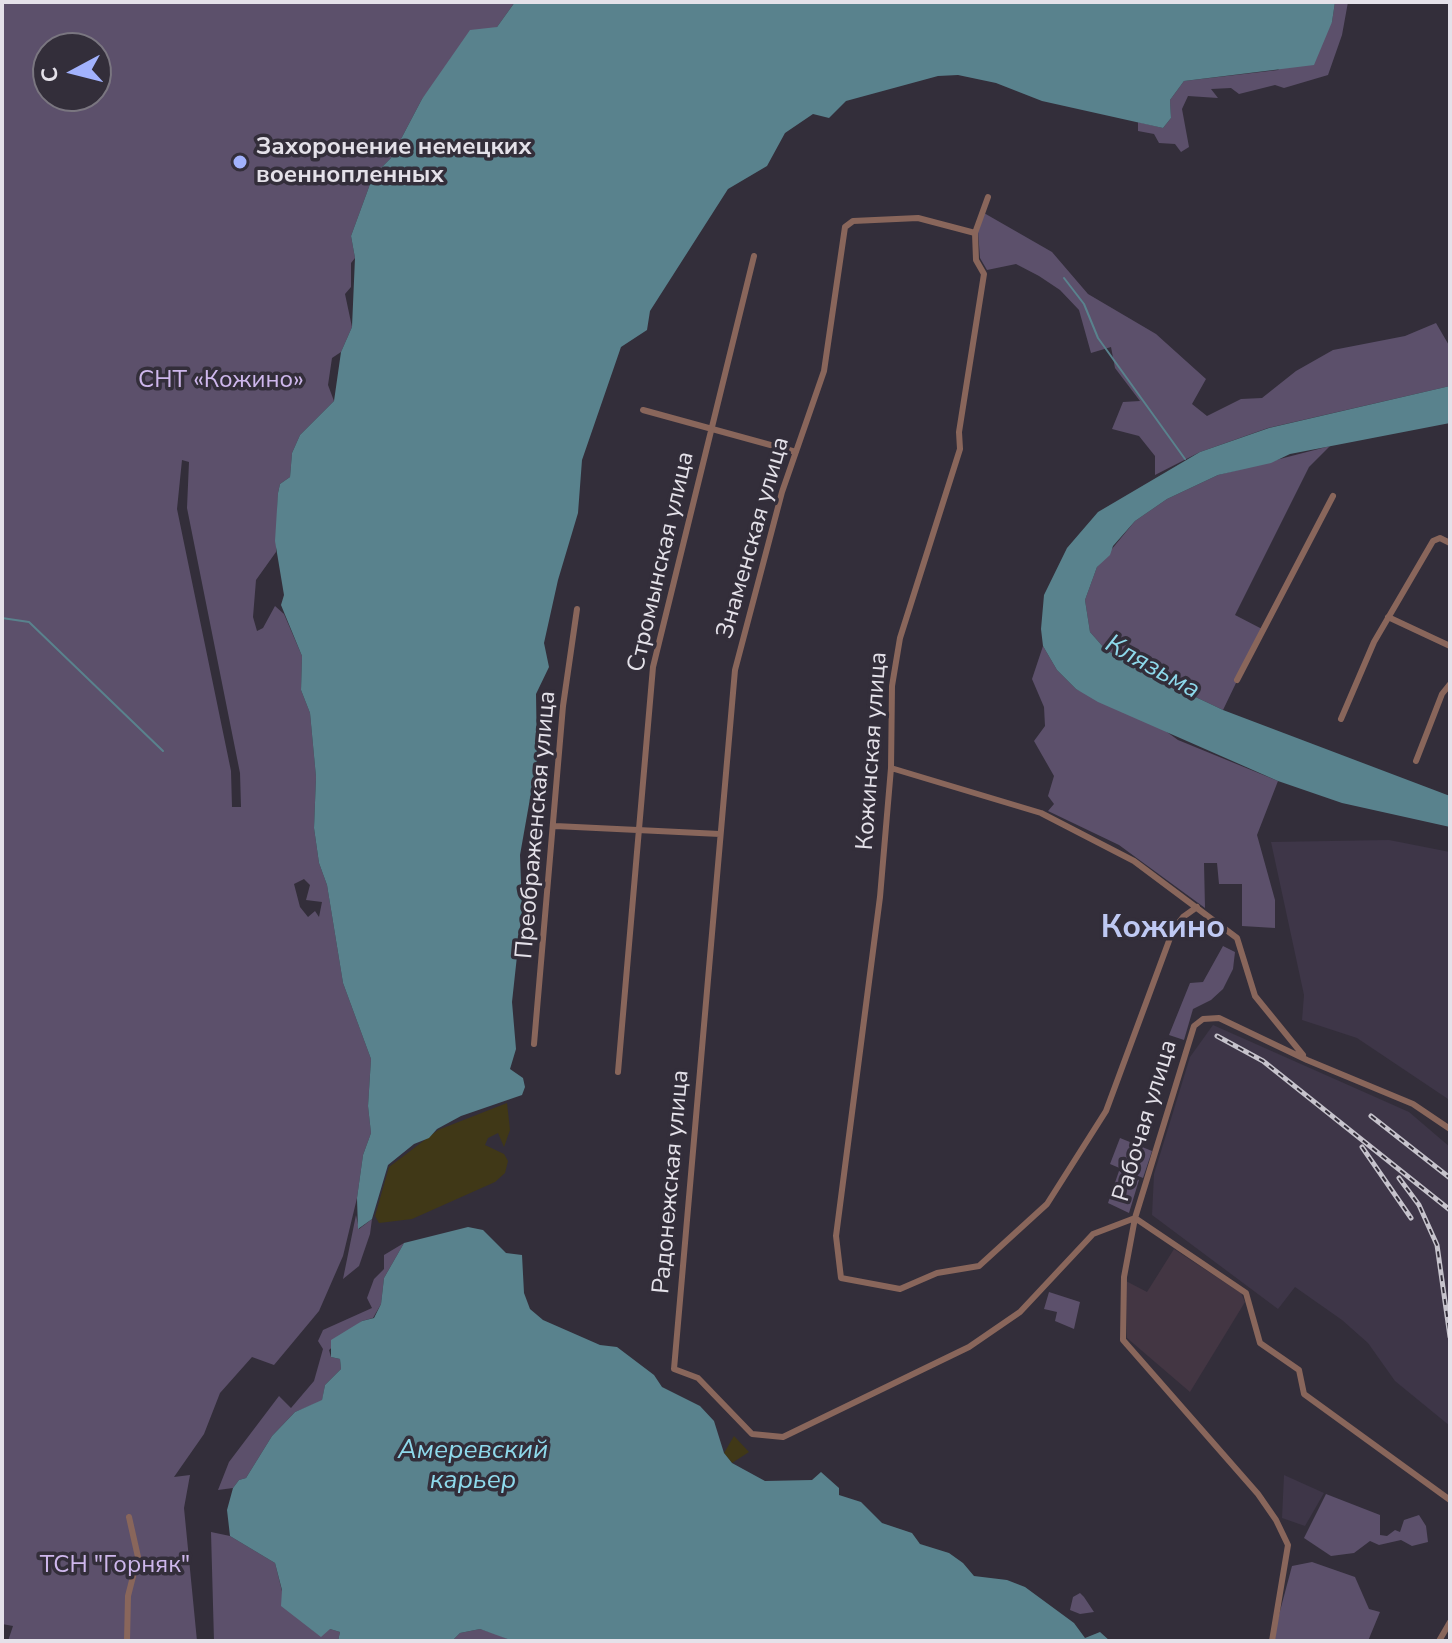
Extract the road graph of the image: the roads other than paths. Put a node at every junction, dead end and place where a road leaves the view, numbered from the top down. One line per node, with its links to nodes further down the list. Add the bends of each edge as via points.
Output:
1 (988, 197): 2 (street)
2 (975, 233): 6 (street, Знаменская улица, via 918,218 848,223 824,371); 16 (street, Кожинская улица, via 976,260 984,274 960,449 900,638 892,686)
3 (754, 256): 5 (street, Стромынская улица)
4 (643, 410): 5 (street)
5 (712, 428): 6 (street); 18 (street, Стромынская улица, via 653,667)
6 (796, 452): 19 (street, Знаменская улица, via 735,670)
7 (1333, 496): 12 (street)
8 (1450, 543): 10 (street, via 1433,541)
9 (577, 609): 17 (street, Преображенская улица, via 563,706)
10 (1388, 617): 11 (street); 14 (street)
11 (1450, 646)
12 (1237, 680)
13 (1450, 684): 15 (street)
14 (1341, 719)
15 (1416, 761)
16 (891, 768): 20 (street, via 1041,813 1118,850); 20 (street, Кожинская улица, via 880,897 836,1236 838,1274 845,1280 900,1289 937,1273 979,1266 1047,1204 1106,1111 1173,930)
17 (555, 826): 18 (street); 22 (street, Преображенская улица)
18 (639, 829): 19 (street); 24 (street, Стромынская улица)
19 (720, 834): 21 (street, Знаменская улица)
20 (1197, 907): 23 (street, via 1237,938 1255,996)
21 (706, 999): 26 (street, Радонежская улица, via 674,1369 698,1378 752,1434 783,1437 969,1347 1020,1312 1093,1234)
22 (534, 1044)
23 (1307, 1060): 25 (street, Рабочая улица, via 1413,1104); 26 (street, Рабочая улица, via 1219,1018 1194,1026)
24 (618, 1072)
25 (1450, 1129)
26 (1135, 1218): 27 (street, Рабочая улица, via 1246,1293 1260,1343 1299,1370 1304,1394); 31 (street, via 1124,1277 1123,1340 1276,1520 1288,1545)
27 (1450, 1500)
28 (129, 1517): 30 (street, via 138,1557 128,1596)
29 (1450, 1622): 32 (street)
30 (127, 1641)
31 (1272, 1641)
32 (1439, 1641)

